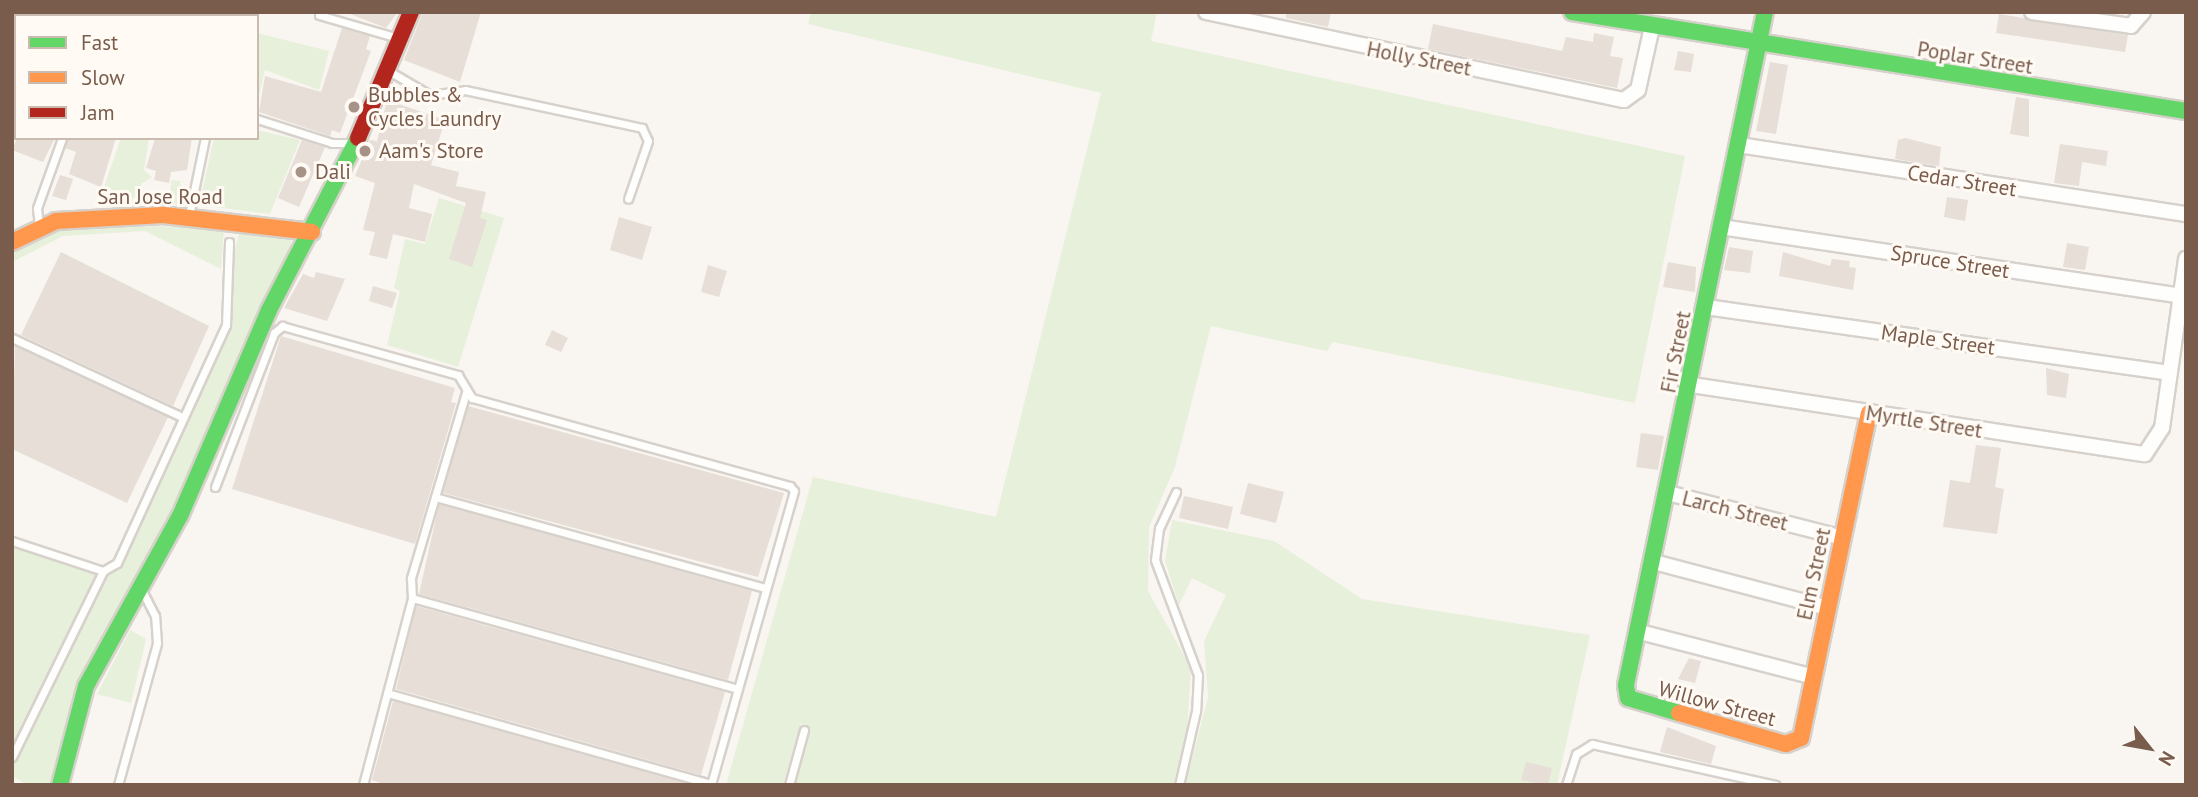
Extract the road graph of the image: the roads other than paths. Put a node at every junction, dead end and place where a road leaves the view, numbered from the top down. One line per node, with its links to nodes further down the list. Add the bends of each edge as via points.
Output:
1 (411, 12): 9 (street)
2 (1206, 12): 8 (street, Holly Street, via 1632,98)
3 (1572, 12): 8 (street, Poplar Street)
4 (1765, 12): 10 (street, Fir Street)
5 (2032, 12): 6 (street, via 2132,26)
6 (2143, 12)
7 (319, 15): 9 (lane)
8 (1652, 27): 10 (street, Poplar Street)
9 (400, 39): 11 (street)
10 (1758, 44): 12 (street, Poplar Street); 17 (street, Fir Street)
11 (386, 69): 16 (street); 18 (lane, via 429,95 465,90 642,128 648,141)
12 (2186, 111)
13 (259, 120): 16 (lane, via 332,143)
14 (61, 140): 21 (lane, via 37,210)
15 (205, 140): 20 (lane)
16 (355, 143): 23 (street)
17 (1739, 145): 19 (street, Cedar Street); 22 (street, Fir Street)
18 (628, 199)
19 (2186, 214)
20 (189, 215): 21 (street, San Jose Road, via 78,219); 23 (street, San Jose Road)
21 (40, 227): 24 (street, San Jose Road)
22 (1721, 228): 27 (street, Spruce Street); 28 (street, Fir Street)
23 (312, 232): 44 (street, via 269,310 184,506)
24 (12, 242)
25 (229, 242): 34 (lane, via 227,323)
26 (2186, 259): 27 (street)
27 (2180, 296): 30 (street)
28 (1706, 307): 30 (street, Maple Street); 31 (street, Fir Street)
29 (12, 338): 34 (lane)
30 (2169, 373): 33 (street, Myrtle Street, via 2162,428 2154,446 2134,456)
31 (1692, 385): 33 (street, Myrtle Street); 37 (street, Fir Street)
32 (466, 392): 35 (lane, via 458,375 280,326); 38 (lane); 43 (lane, via 790,486 794,491)
33 (1870, 413): 39 (street, Elm Street)
34 (182, 417): 42 (lane, via 119,559)
35 (215, 487)
36 (1176, 492): 60 (lane, via 1159,528 1155,561 1198,675 1196,711)
37 (1668, 493): 39 (street, Larch Street); 41 (street, Fir Street)
38 (435, 497): 43 (lane); 45 (lane, via 411,578)
39 (1843, 538): 46 (street, Elm Street)
40 (12, 541): 42 (lane)
41 (1654, 562): 46 (street); 47 (street, Fir Street)
42 (103, 571): 54 (lane)
43 (766, 588): 49 (lane)
44 (141, 590): 55 (street, via 86,686); 56 (lane, via 155,616 157,643)
45 (412, 597): 49 (lane); 50 (lane)
46 (1828, 608): 48 (street, Elm Street)
47 (1640, 632): 48 (street); 51 (street, Fir Street, via 1626,685)
48 (1814, 677): 53 (street, Elm Street, via 1804,733)
49 (738, 689): 58 (lane)
50 (387, 693): 57 (lane); 58 (lane)
51 (1628, 698): 53 (street, Willow Street, via 1735,732)
52 (804, 730): 59 (lane)
53 (1797, 742)
54 (12, 757)
55 (60, 785)
56 (118, 785)
57 (363, 785)
58 (711, 785)
59 (789, 785)
60 (1179, 785)
61 (1566, 785): 62 (lane, via 1576,754 1592,744)
62 (1774, 785)

